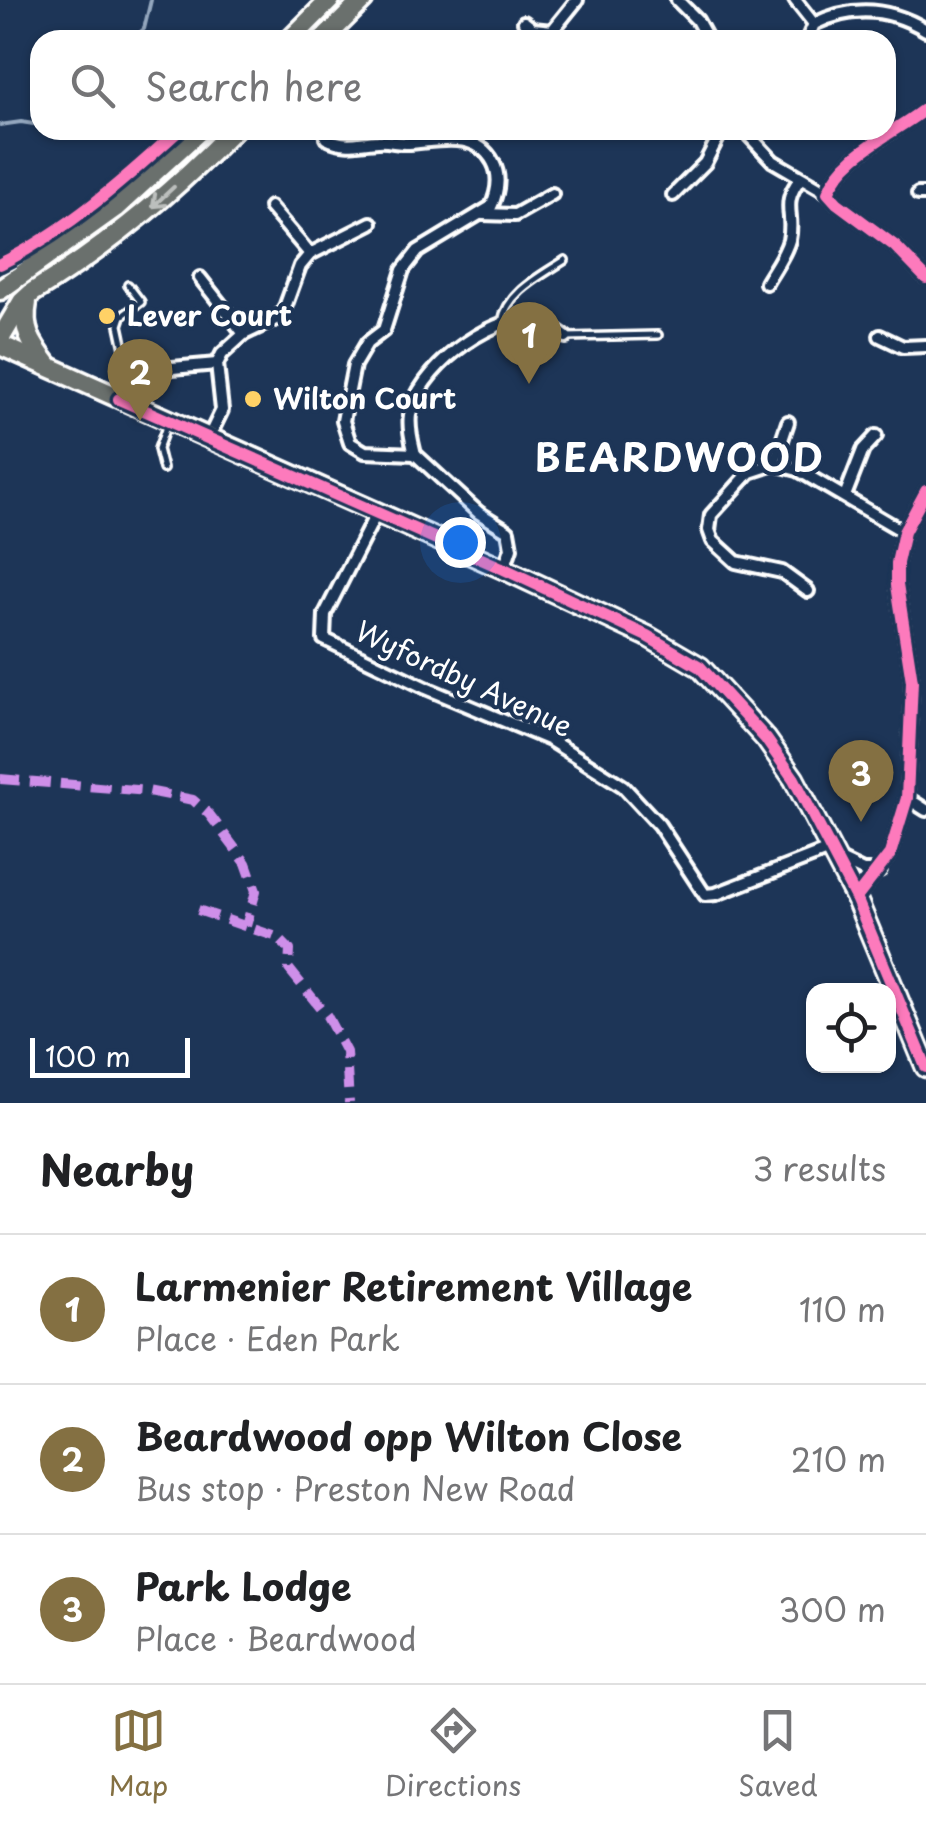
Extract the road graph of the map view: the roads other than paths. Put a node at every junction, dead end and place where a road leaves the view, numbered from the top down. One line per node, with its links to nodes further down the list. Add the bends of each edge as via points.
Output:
1 (330, 0): 9 (highway)
2 (363, 0): 10 (highway)
3 (576, 0): 12 (street)
4 (677, 0): 13 (street)
5 (795, 0): 8 (street)
6 (882, 6): 8 (street); 15 (street)
7 (524, 22): 11 (street)
8 (814, 24): 14 (street)
9 (300, 30)
10 (333, 30)
11 (538, 30)
12 (557, 30)
13 (703, 30)
14 (811, 30)
15 (926, 30)
16 (926, 108): 17 (street)
17 (896, 128)
18 (189, 140): 37 (highway, via 115,208)
19 (222, 140): 44 (highway, one-way to 44, via 149,210)
20 (330, 140): 22 (street)
21 (379, 140): 23 (street)
22 (379, 140)
23 (431, 140)
24 (454, 140): 33 (street, via 486,151 496,166 499,181)
25 (717, 140): 31 (street)
26 (754, 140): 28 (street)
27 (878, 140): 29 (street)
28 (800, 179): 29 (street); 41 (street, via 787,206 787,248)
29 (828, 192): 39 (street)
30 (552, 194): 33 (street, via 515,216)
31 (673, 194)
32 (270, 207): 35 (street)
33 (483, 214): 59 (street, via 418,251 403,270 384,330 366,343 354,365 343,421 350,442 365,452)
34 (371, 223): 35 (street)
35 (310, 254): 46 (street, via 278,318)
36 (565, 260): 45 (lane, via 528,284 504,308)
37 (25, 270): 40 (highway); 43 (highway)
38 (200, 278): 46 (street)
39 (926, 278)
40 (0, 279)
41 (766, 283)
42 (128, 285): 54 (lane, via 141,302 119,325 125,353)
43 (0, 290)
44 (28, 296): 50 (highway); 53 (highway, via 27,335)
45 (502, 322): 49 (street, via 536,319); 59 (street, via 460,349 419,390 409,418)
46 (244, 334): 52 (street)
47 (658, 335): 49 (lane)
48 (880, 336): 51 (street, via 903,348)
49 (566, 338)
50 (0, 342): 53 (highway)
51 (926, 346)
52 (218, 364): 54 (street); 58 (street, via 222,410)
53 (49, 366): 55 (highway)
54 (160, 369)
55 (168, 422): 58 (highway); 61 (lane, via 158,444)
56 (788, 422): 60 (street)
57 (876, 436): 63 (street)
58 (208, 440): 64 (highway)
59 (415, 454): 66 (street, via 508,531)
60 (774, 464): 63 (street); 67 (street, via 750,472 711,515 709,530 726,556 782,572)
61 (163, 469)
62 (926, 491): 65 (street)
63 (845, 496): 65 (street)
64 (376, 514): 66 (highway); 70 (street, Wyfordby Avenue, via 325,614 324,638 550,740 623,786 659,825 705,895)
65 (904, 532): 68 (street, via 897,575 912,681)
66 (504, 569): 70 (highway, via 700,667 766,739)
67 (808, 591)
68 (907, 798): 69 (street); 71 (street)
69 (926, 810)
70 (831, 853): 71 (street, via 863,870); 72 (highway)
71 (880, 870): 72 (street)
72 (856, 898): 73 (highway)
73 (926, 1067)

